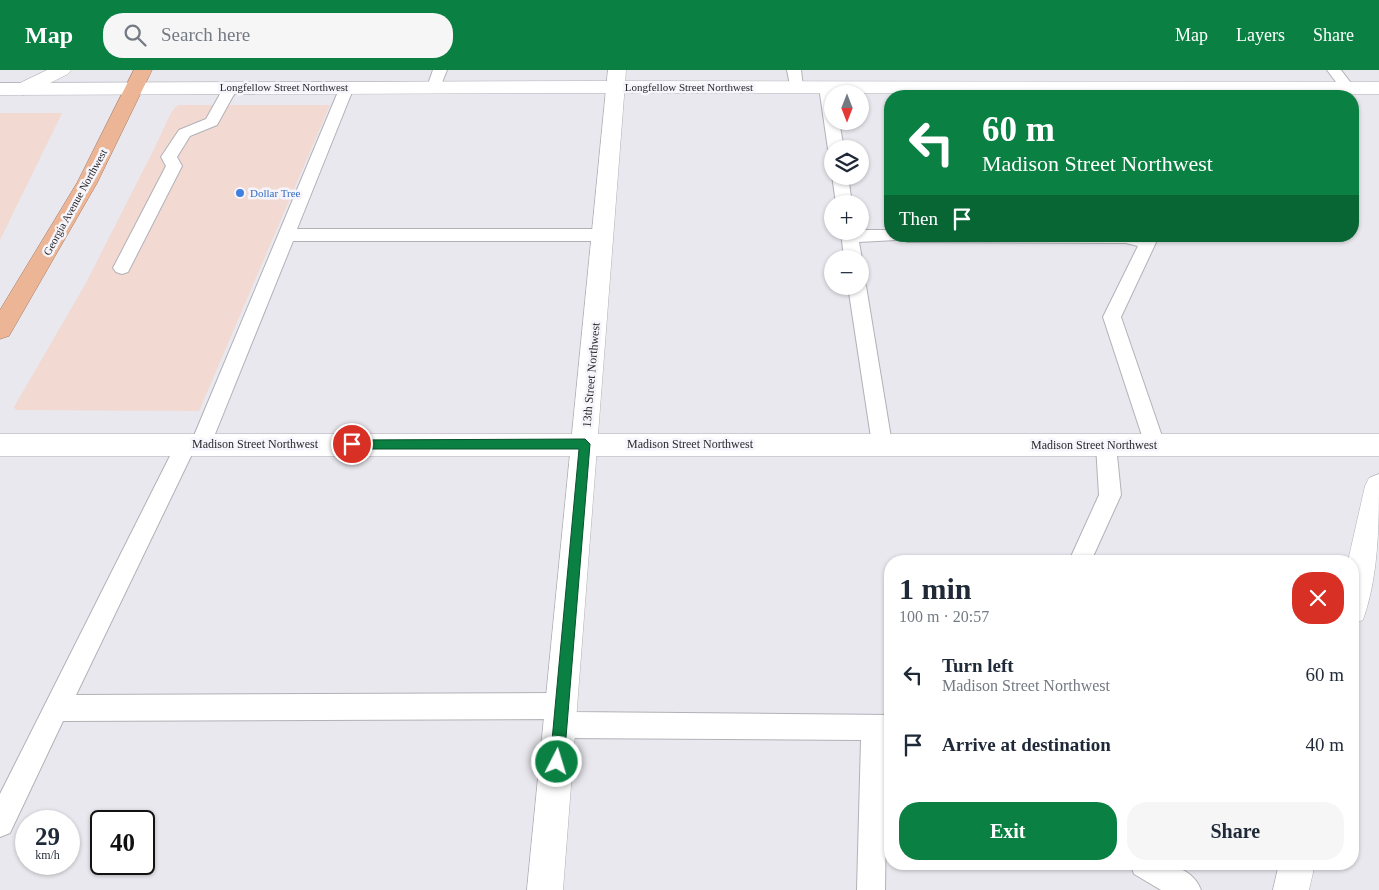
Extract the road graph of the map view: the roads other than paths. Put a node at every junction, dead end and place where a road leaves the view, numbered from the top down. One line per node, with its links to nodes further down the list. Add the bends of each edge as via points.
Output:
1 (62, 70): 14 (street)
2 (1334, 70): 11 (lane)
3 (437, 78): 4 (street, Longfellow Street Northwest); 9 (street, Longfellow Street Northwest)
4 (616, 78): 5 (street, Longfellow Street Northwest); 18 (street, 13th Street Northwest)
5 (795, 78): 7 (street, Longfellow Street Northwest)
6 (139, 79): 8 (street, Longfellow Street Northwest); 14 (street, Longfellow Street Northwest); 24 (highway, Georgia Avenue Northwest, via 87,183)
7 (824, 86)
8 (231, 87): 9 (street, Longfellow Street Northwest); 22 (lane, via 212,122 184,133 169,157 174,166)
9 (347, 87): 17 (lane)
10 (869, 88): 15 (street, Longfellow Street Northwest)
11 (1347, 88): 12 (street, Longfellow Street Northwest); 16 (street, Longfellow Street Northwest)
12 (1379, 88)
13 (0, 89): 14 (street, Longfellow Street Northwest)
14 (23, 89)
15 (1031, 90)
16 (1257, 90)
17 (287, 235): 18 (lane); 25 (lane)
18 (603, 235): 26 (street, 13th Street Northwest)
19 (869, 235): 20 (lane)
20 (884, 236)
21 (1149, 242): 30 (lane, via 1112,317)
22 (122, 268)
23 (858, 295): 27 (lane)
24 (0, 330)
25 (193, 444): 26 (street, Madison Street Northwest); 28 (street, Madison Street Northwest); 35 (lane)
26 (585, 444): 27 (street, Madison Street Northwest); 36 (street, 13th Street Northwest)
27 (882, 444): 29 (street, Madison Street Northwest)
28 (0, 445)
29 (1106, 445): 30 (street, Madison Street Northwest); 33 (lane, via 1110,494)
30 (1155, 445): 31 (street, Madison Street Northwest)
31 (1379, 445)
32 (1379, 486): 34 (street)
33 (1083, 555)
34 (1359, 578)
35 (56, 708): 36 (lane); 38 (lane)
36 (561, 716): 37 (lane); 41 (street, 13th Street Northwest)
37 (882, 728): 42 (lane)
38 (0, 823)
39 (1154, 870): 43 (lane)
40 (1296, 870): 44 (street)
41 (545, 890)
42 (871, 890)
43 (1187, 890)
44 (1291, 890)

